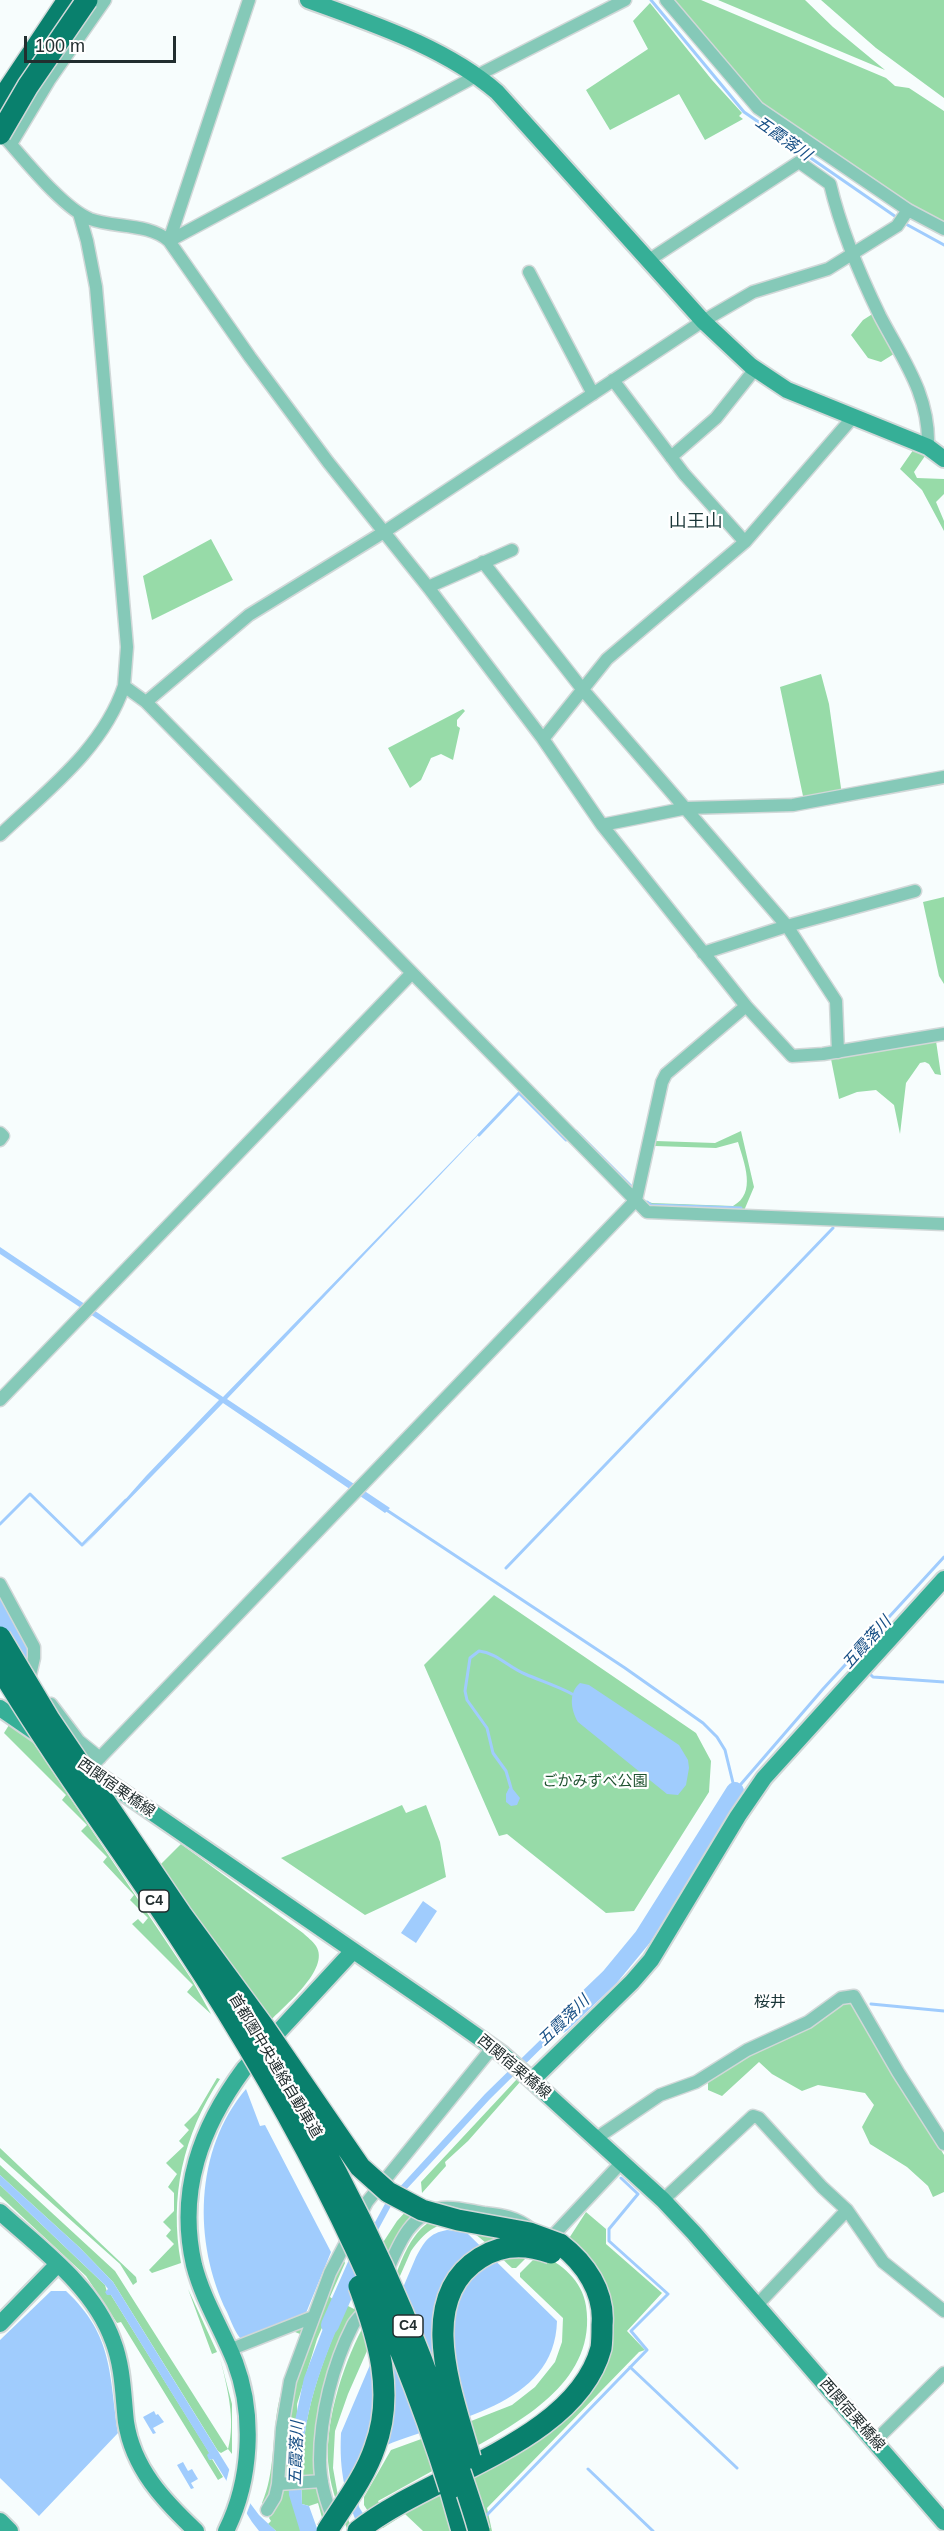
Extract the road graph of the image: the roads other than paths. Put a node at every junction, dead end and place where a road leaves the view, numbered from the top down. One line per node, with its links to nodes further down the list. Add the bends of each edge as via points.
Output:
1 (68, 0): 10 (highway)
2 (87, 0): 11 (highway, bridge, via 28,86)
3 (105, 0): 11 (street)
4 (249, 0): 15 (street)
5 (308, 0): 8 (street)
6 (666, 0): 13 (street, via 758,108)
7 (618, 2): 9 (street)
8 (336, 4): 9 (street)
9 (478, 75): 15 (street); 17 (street)
10 (0, 102)
11 (4, 137): 12 (street)
12 (79, 213): 15 (street, via 109,224 156,233); 32 (street, via 96,287 127,647)
13 (906, 213): 14 (street); 16 (street, via 897,226)
14 (944, 229)
15 (169, 241): 27 (street, via 257,367)
16 (851, 254): 17 (street, via 830,184 799,162); 19 (street, via 828,269 753,292); 24 (street, via 915,376 929,426)
17 (649, 260): 19 (street)
18 (529, 272): 22 (street)
19 (703, 321): 20 (street); 21 (street)
20 (755, 369): 23 (street, via 787,390); 25 (street, via 716,418)
21 (614, 380): 22 (street); 25 (street)
22 (593, 394): 27 (street)
23 (854, 416): 24 (street); 28 (street)
24 (928, 447): 26 (street)
25 (671, 457): 28 (street)
26 (944, 459)
27 (384, 532): 31 (street); 34 (street, via 249,615)
28 (746, 542): 33 (street, via 607,659)
29 (512, 550): 30 (street)
30 (483, 562): 31 (street); 33 (street)
31 (428, 587): 35 (street)
32 (124, 686): 34 (street); 39 (street, via 113,714 90,748)
33 (583, 690): 35 (street); 37 (street)
34 (146, 702): 43 (street)
35 (543, 739): 38 (street)
36 (944, 777): 37 (street, via 794,805)
37 (687, 808): 38 (street); 41 (street)
38 (602, 825): 42 (street)
39 (0, 835)
40 (915, 891): 41 (street)
41 (788, 926): 42 (street); 46 (street, via 836,1001)
42 (703, 953): 44 (street)
43 (412, 973): 49 (street); 51 (street)
44 (746, 1006): 46 (street, via 792,1056); 49 (street, via 666,1074)
45 (944, 1034): 46 (street)
46 (838, 1052)
47 (0, 1133): 48 (street)
48 (0, 1140)
49 (636, 1200): 50 (street, via 647,1212); 59 (street)
50 (944, 1224)
51 (0, 1400)
52 (944, 1579): 63 (street, via 764,1778 651,1960)
53 (0, 1584): 57 (street, via 34,1647)
54 (0, 1638): 60 (highway, 首都圏中央連絡自動車道 / C4, bridge, via 49,1719)
55 (0, 1668): 64 (highway, 首都圏中央連絡自動車道 / C4, bridge, via 183,1943)
56 (0, 1687): 57 (street)
57 (26, 1691): 59 (street, via 48,1701)
58 (0, 1708): 59 (street, 西関宿栗橋線)
59 (94, 1763): 61 (street, 西関宿栗橋線)
60 (181, 1914): 71 (highway, bridge, via 347,2150 376,2182 407,2203 439,2216 530,2233); 94 (highway, 首都圏中央連絡自動車道 / C4, bridge, via 314,2130 364,2224 424,2366)
61 (353, 1951): 62 (street, 西関宿栗橋線); 77 (street, via 244,2068 206,2129 191,2190 190,2235 202,2290)
62 (492, 2048): 63 (street, 西関宿栗橋線); 75 (street, via 367,2202 330,2273)
63 (529, 2078): 65 (street, 西関宿栗橋線)
64 (300, 2138): 89 (highway, bridge, via 309,2170 372,2322 384,2383 383,2418 375,2449); 93 (highway, 首都圏中央連絡自動車道 / C4, bridge, via 399,2343 430,2426)
65 (595, 2139): 66 (street, via 660,2095 696,2082 747,2050 808,2022 841,1998 854,1996); 67 (street, 西関宿栗橋線)
66 (944, 2144)
67 (622, 2163): 68 (street, 西関宿栗橋線); 80 (street, via 545,2244 524,2223 508,2216 441,2208 414,2221 402,2238 374,2301 354,2323 336,2370 321,2438)
68 (663, 2200): 69 (street, via 753,2116); 73 (street, 西関宿栗橋線)
69 (847, 2210): 73 (street); 74 (street, via 884,2262)
70 (0, 2212): 72 (street)
71 (557, 2249): 82 (highway, via 572,2254 588,2271 598,2294 603,2317 601,2348 587,2378 563,2409 525,2437); 95 (highway, bridge, via 512,2246 486,2254 461,2276 446,2303 444,2354)
72 (58, 2265): 76 (street); 87 (street, via 99,2314 113,2340 137,2460 154,2488)
73 (758, 2304): 79 (street, 西関宿栗橋線)
74 (944, 2311)
75 (313, 2317): 77 (street); 81 (street, via 290,2381)
76 (0, 2324)
77 (229, 2350): 88 (street, via 244,2403 247,2432 243,2480)
78 (944, 2373): 79 (street)
79 (875, 2441): 85 (street, 西関宿栗橋線)
80 (322, 2481): 81 (street); 90 (street)
81 (278, 2484): 83 (street)
82 (383, 2509): 91 (highway); 92 (highway)
83 (267, 2510)
84 (0, 2521): 86 (street)
85 (944, 2522)
86 (10, 2531)
87 (196, 2531)
88 (226, 2531)
89 (327, 2531)
90 (338, 2531)
91 (345, 2531)
92 (358, 2531)
93 (462, 2531)
94 (478, 2531)
95 (488, 2531)

